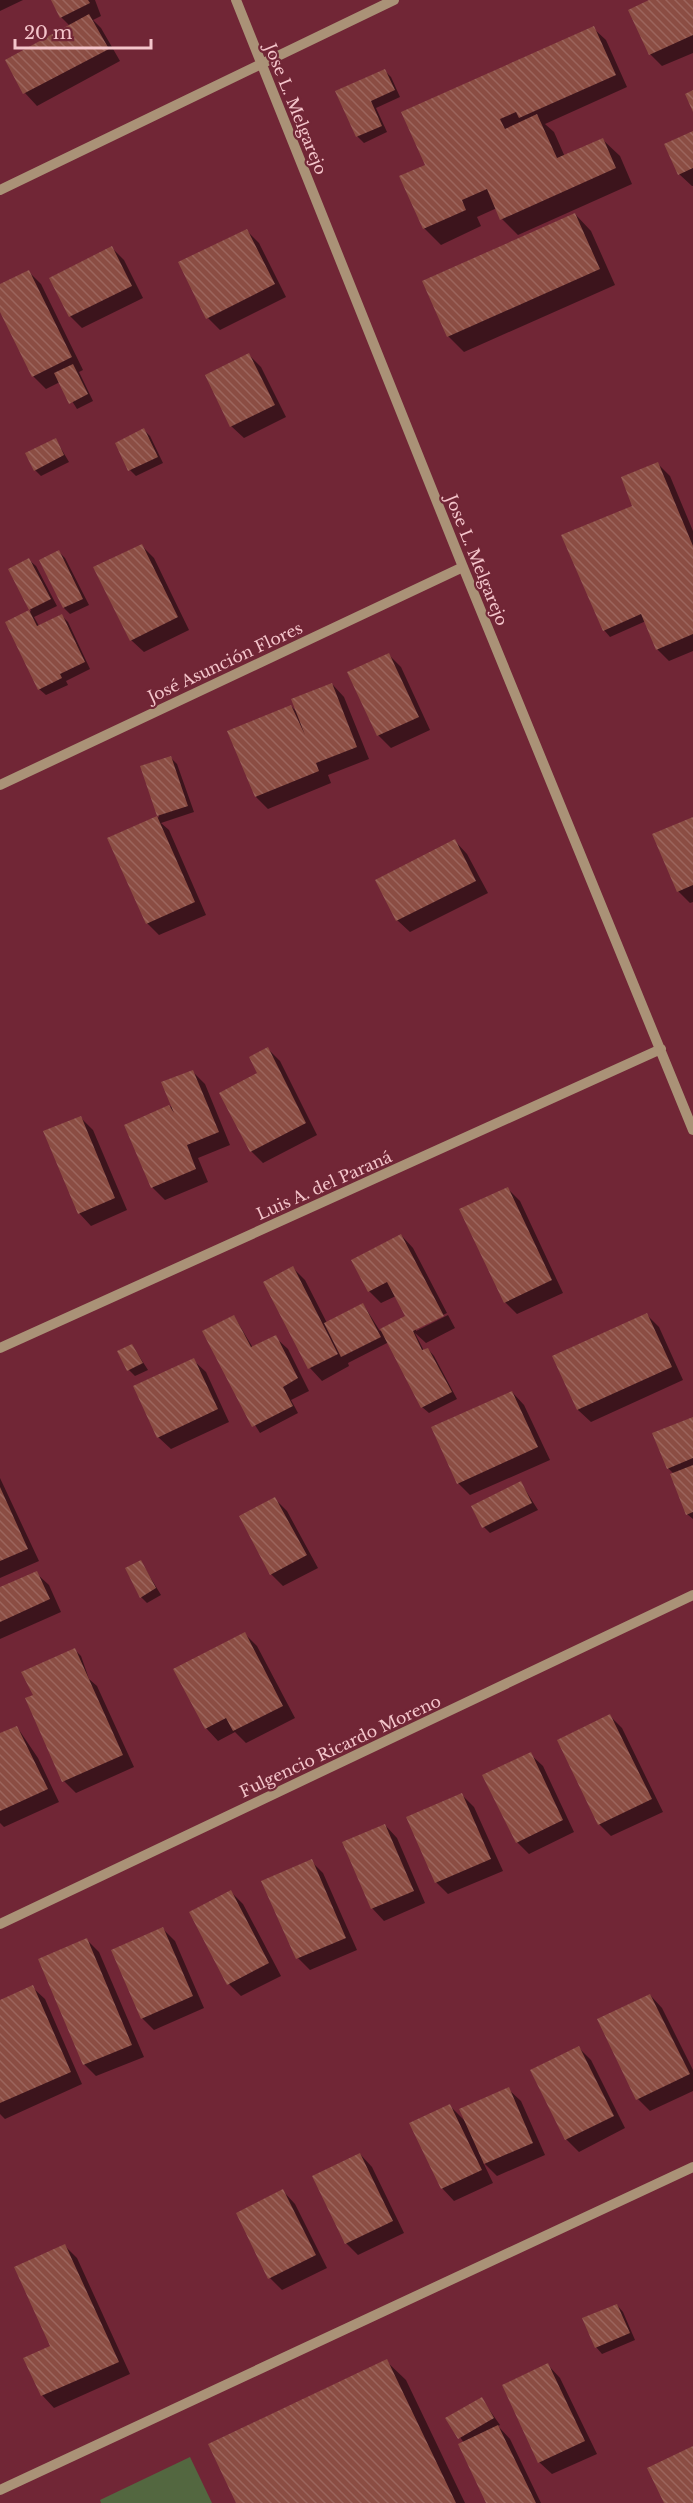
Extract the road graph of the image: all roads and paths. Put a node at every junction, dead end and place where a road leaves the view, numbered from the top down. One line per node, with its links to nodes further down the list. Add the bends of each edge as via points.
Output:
1 (236, 0): 3 (street, Jose L. Melgarejo)
2 (394, 0): 3 (street)
3 (262, 64): 4 (street); 5 (street, Jose L. Melgarejo)
4 (0, 190)
5 (463, 567): 6 (street, José Asunción Flores); 7 (street, Jose L. Melgarejo)
6 (0, 785)
7 (661, 1048): 8 (street, Jose L. Melgarejo); 9 (street, Luis A. del Paraná)
8 (693, 1130)
9 (0, 1348)
10 (693, 1595): 11 (street, Fulgencio Ricardo Moreno)
11 (0, 1924)
12 (693, 2167): 13 (street)
13 (0, 2490)

